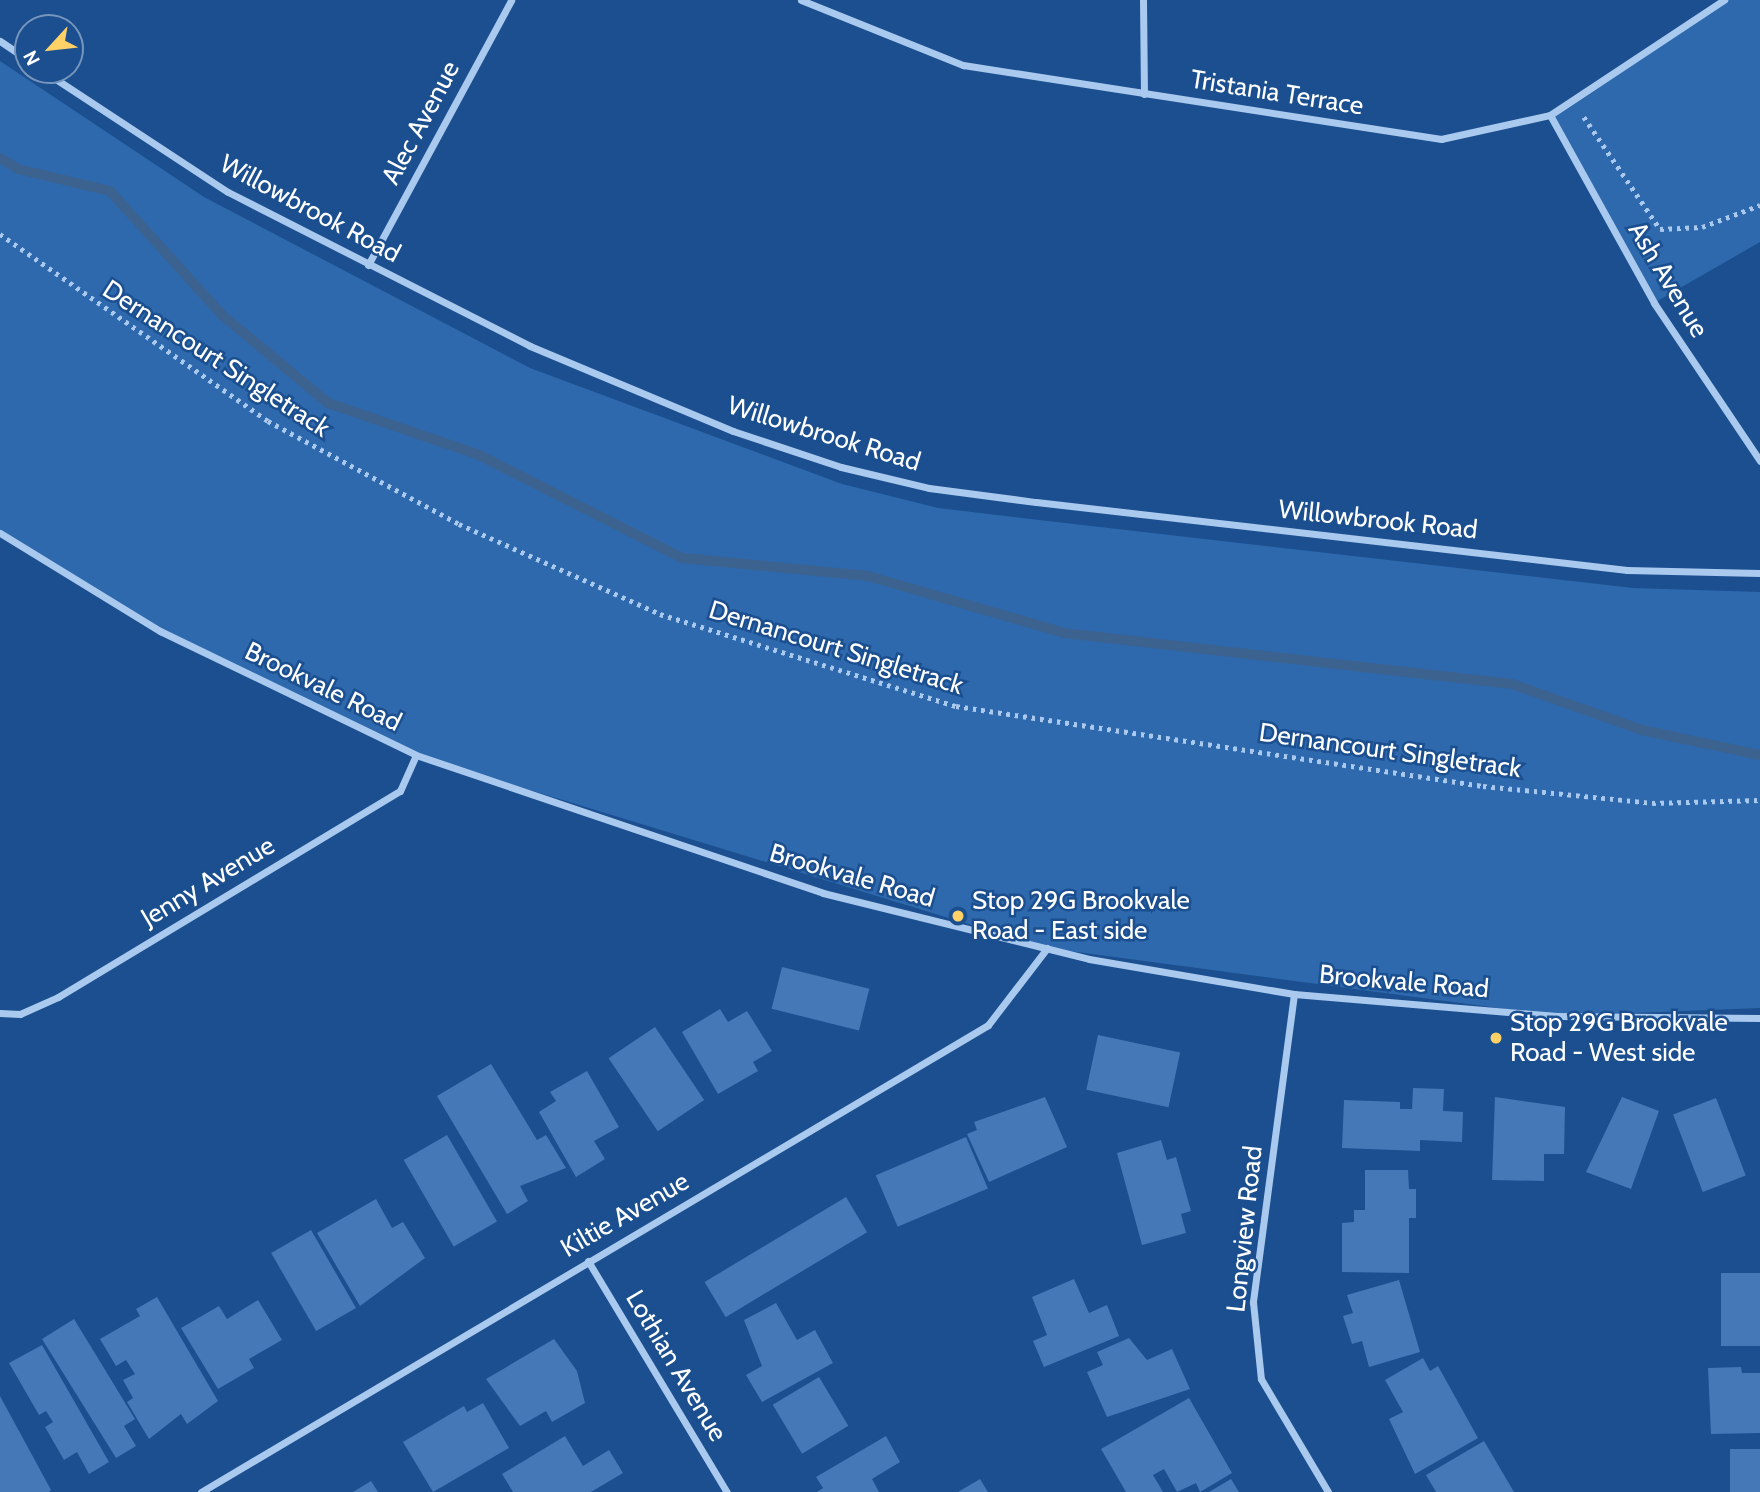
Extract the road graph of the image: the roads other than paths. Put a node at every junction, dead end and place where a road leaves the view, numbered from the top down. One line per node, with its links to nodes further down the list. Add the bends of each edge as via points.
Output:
1 (511, 0): 8 (street, Alec Avenue)
2 (802, 0): 6 (street, Tristania Terrace, via 963,65)
3 (1143, 0): 6 (street)
4 (1724, 0): 7 (street, Tristania Terrace)
5 (63, 84): 8 (street, Willowbrook Road, via 228,192)
6 (1144, 94): 7 (street, Tristania Terrace, via 1441,139)
7 (1550, 115): 9 (street, Ash Avenue, via 1654,303)
8 (368, 265): 11 (street, Willowbrook Road, via 530,346 733,431 929,488 1627,570)
9 (1760, 461)
10 (0, 533): 12 (street, Brookvale Road, via 160,631)
11 (1760, 573)
12 (416, 755): 13 (street, Brookvale Road, via 823,893); 15 (street, Jenny Avenue, via 400,790 58,997 20,1014)
13 (1047, 948): 14 (street, Brookvale Road); 17 (street, Kiltie Avenue, via 988,1026)
14 (1294, 994): 16 (street, Brookvale Road, via 1556,1016); 20 (street, Longview Road, via 1253,1302 1261,1379)
15 (0, 1013)
16 (1760, 1018)
17 (588, 1261): 18 (street, Kiltie Avenue); 19 (street, Lothian Avenue)
18 (201, 1492)
19 (727, 1492)
20 (1328, 1492)

